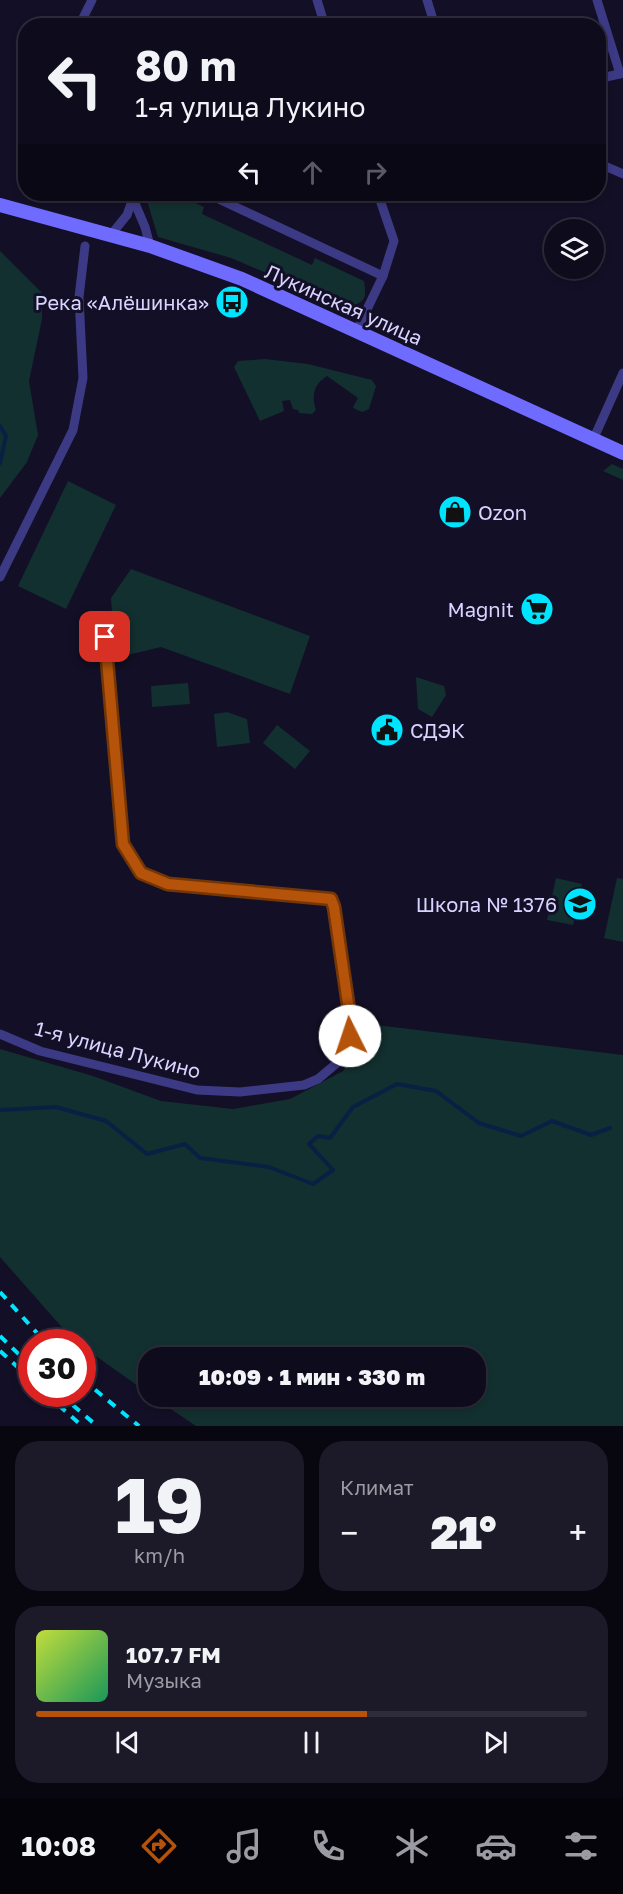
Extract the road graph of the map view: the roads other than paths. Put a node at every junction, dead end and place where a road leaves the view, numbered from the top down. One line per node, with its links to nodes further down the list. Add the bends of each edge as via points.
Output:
1 (92, 0): 5 (street)
2 (316, 0): 6 (street)
3 (427, 0): 7 (street)
4 (597, 0): 8 (street)
5 (83, 18)
6 (322, 18)
7 (433, 18)
8 (603, 18)
9 (606, 28): 10 (street)
10 (621, 74): 11 (street)
11 (606, 77)
12 (606, 167): 13 (street)
13 (623, 174)
14 (131, 201): 19 (street, via 127,215)
15 (134, 201): 21 (street)
16 (223, 201): 22 (street)
17 (380, 201): 22 (street, via 393,241)
18 (0, 205): 19 (main road, Лукинская улица)
19 (110, 236): 21 (main road, Лукинская улица)
20 (85, 246): 27 (street, via 79,297 82,378 73,430)
21 (150, 246): 23 (main road, Лукинская улица, via 242,279)
22 (383, 276): 23 (street)
23 (357, 330): 25 (main road, Лукинская улица)
24 (623, 373): 25 (street)
25 (593, 440): 26 (main road, Лукинская улица)
26 (623, 453)
27 (0, 577)
28 (105, 637): 29 (street, 1-я улица Лукино, via 123,844 141,873 168,884 331,899 350,1036 337,1063 318,1079 304,1085 240,1092 197,1090 40,1052)
29 (0, 1034)

